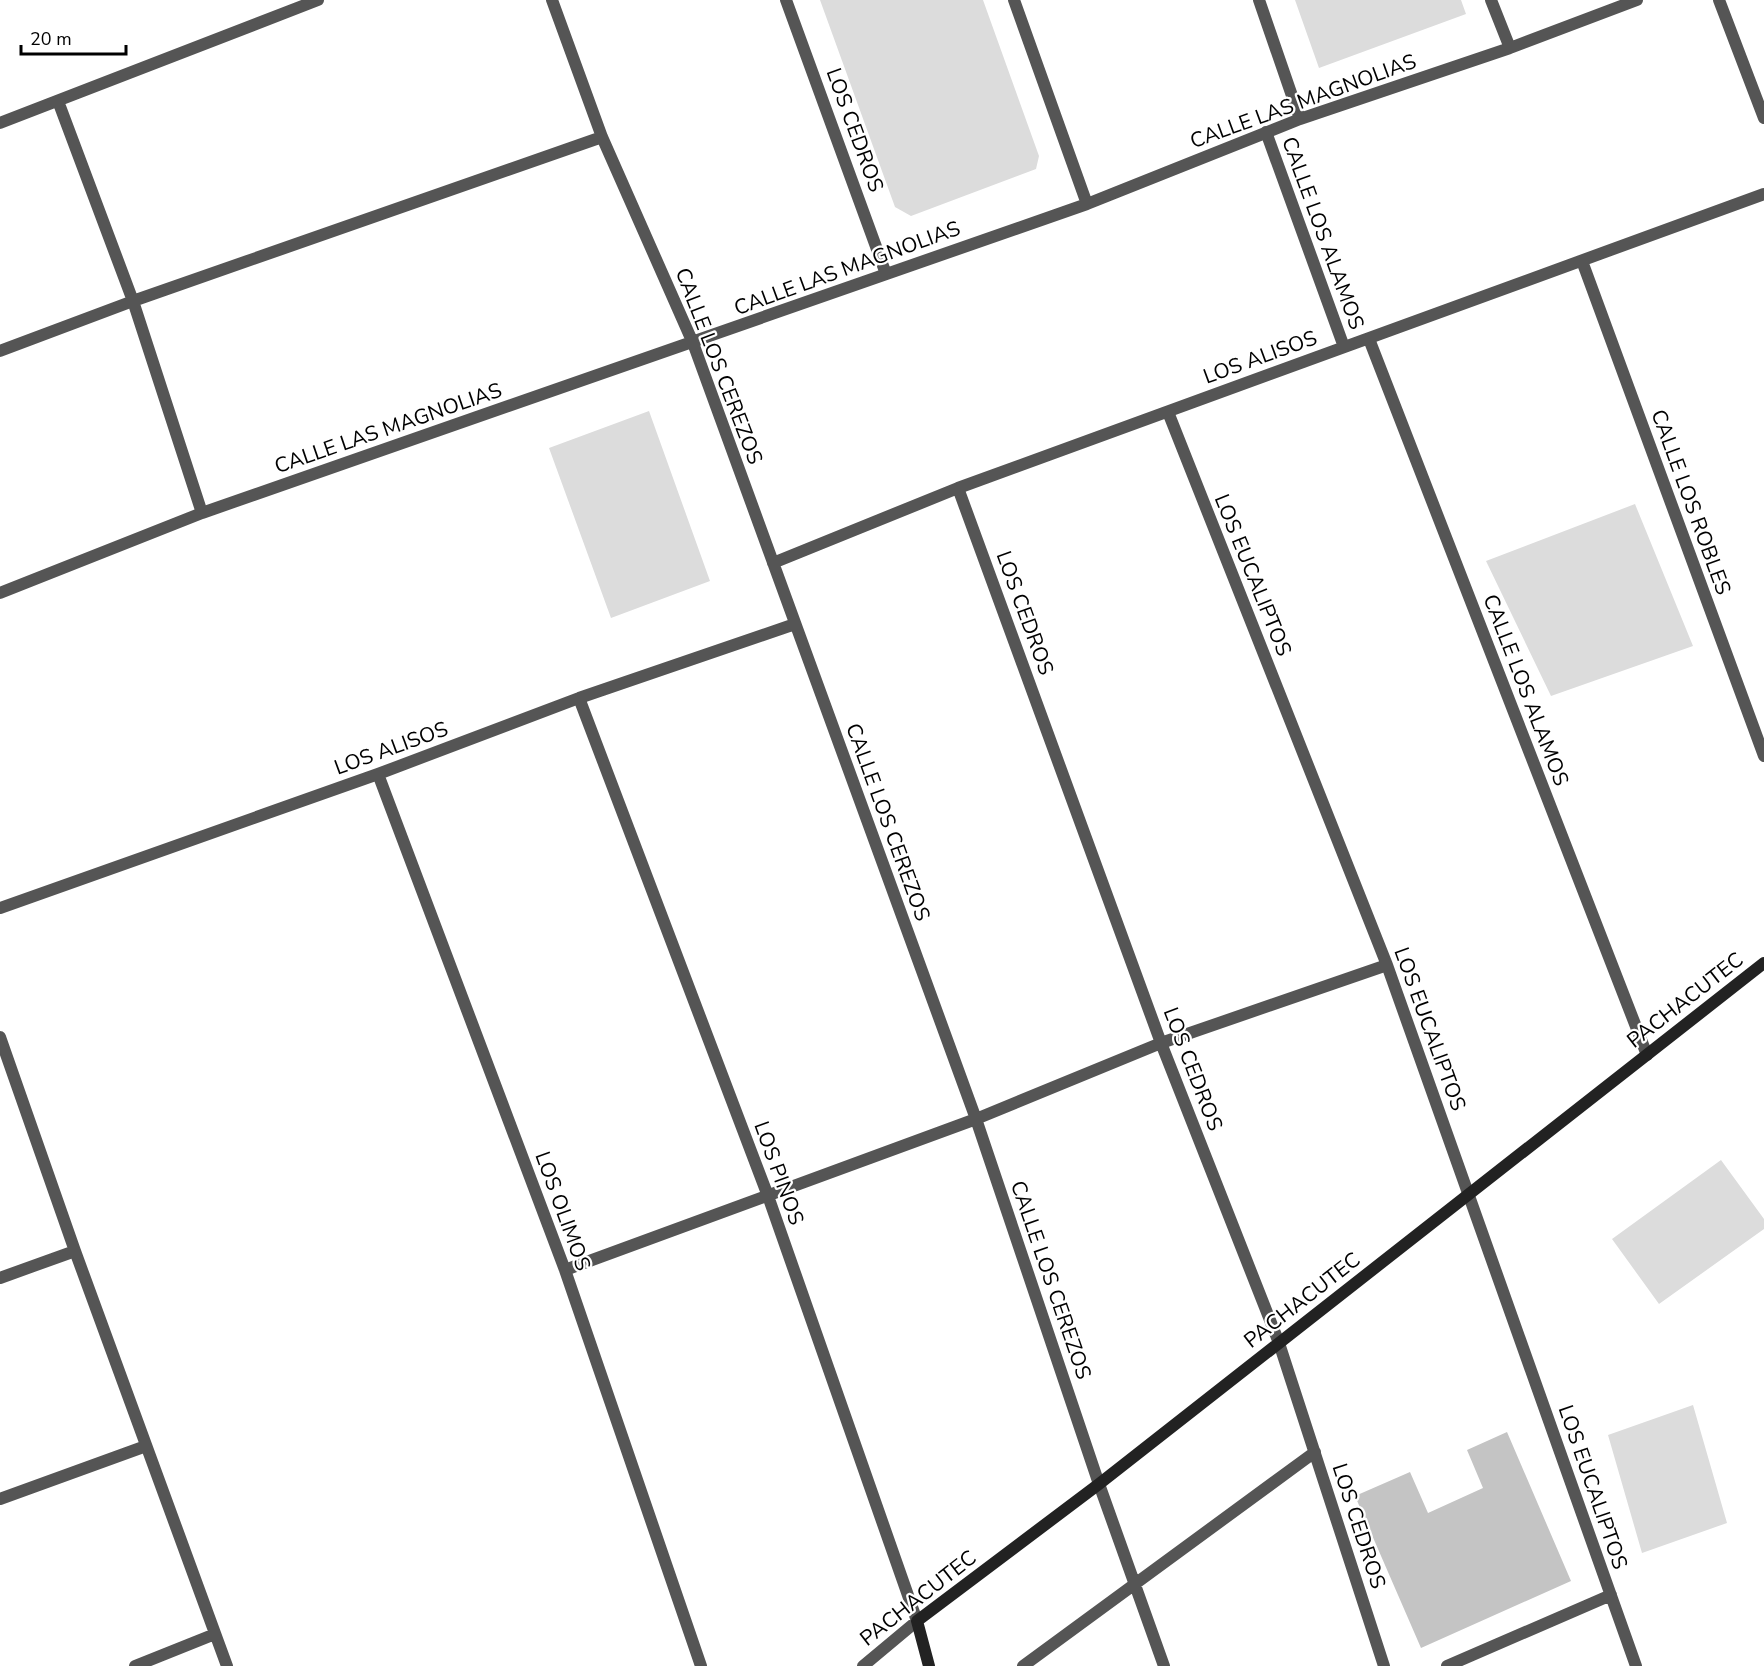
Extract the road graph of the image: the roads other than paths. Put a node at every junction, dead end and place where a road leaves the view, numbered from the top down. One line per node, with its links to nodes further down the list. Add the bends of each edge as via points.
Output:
1 (318, 0): 10 (street)
2 (552, 0): 15 (street, CALLE LOS CEREZOS)
3 (786, 0): 19 (street, LOS CEDROS)
4 (1014, 0): 17 (street)
5 (1259, 0): 12 (street, CALLE LOS ALAMOS)
6 (1491, 0): 9 (street)
7 (1637, 0): 9 (street, CALLE LAS MAGNOLIAS)
8 (1719, 0): 11 (street)
9 (1510, 48): 12 (street, CALLE LAS MAGNOLIAS)
10 (58, 102): 13 (street); 20 (street)
11 (1764, 118)
12 (1299, 119): 14 (street, CALLE LAS MAGNOLIAS)
13 (0, 123)
14 (1266, 132): 17 (street, CALLE LAS MAGNOLIAS); 23 (street, CALLE LOS ALAMOS)
15 (602, 137): 20 (street); 22 (street, CALLE LOS CEREZOS)
16 (1764, 194): 18 (street, LOS ALISOS)
17 (1087, 204): 19 (street, CALLE LAS MAGNOLIAS)
18 (1582, 261): 21 (street, LOS ALISOS); 32 (street, CALLE LOS ROBLES)
19 (886, 274): 22 (street, CALLE LAS MAGNOLIAS)
20 (133, 301): 24 (street); 27 (street)
21 (1369, 339): 23 (street, LOS ALISOS); 39 (street, CALLE LOS ALAMOS)
22 (693, 343): 27 (street, CALLE LAS MAGNOLIAS); 28 (street, CALLE LOS CEREZOS)
23 (1344, 347): 25 (street, LOS ALISOS)
24 (0, 351)
25 (1168, 412): 26 (street, LOS ALISOS); 36 (street, LOS EUCALIPTOS)
26 (958, 488): 28 (street, LOS ALISOS); 38 (street, LOS CEDROS)
27 (202, 513): 29 (street, CALLE LAS MAGNOLIAS)
28 (773, 563): 30 (street, CALLE LOS CEREZOS)
29 (0, 593)
30 (795, 624): 31 (street, LOS ALISOS); 40 (street, CALLE LOS CEREZOS)
31 (579, 698): 33 (street, LOS ALISOS); 42 (street, LOS PINOS)
32 (1764, 756)
33 (378, 774): 34 (street, LOS ALISOS); 44 (street, LOS OLIMOS)
34 (0, 908)
35 (1764, 963): 39 (street, PACHACUTEC)
36 (1387, 965): 38 (street); 41 (street, LOS EUCALIPTOS)
37 (0, 1042): 43 (street)
38 (1161, 1043): 40 (street); 46 (street, LOS CEDROS)
39 (1647, 1054): 41 (street, PACHACUTEC)
40 (976, 1119): 42 (street); 49 (street, CALLE LOS CEREZOS)
41 (1469, 1194): 46 (street, PACHACUTEC); 52 (street, LOS EUCALIPTOS)
42 (768, 1196): 44 (street); 53 (street, LOS PINOS)
43 (75, 1251): 45 (street); 47 (street)
44 (565, 1270): 57 (street, LOS OLIMOS)
45 (0, 1278)
46 (1279, 1343): 48 (street, LOS CEDROS); 49 (street, PACHACUTEC)
47 (146, 1446): 50 (street); 54 (street)
48 (1315, 1452): 51 (street); 62 (street, LOS CEDROS)
49 (1100, 1484): 51 (street, CALLE LOS CEREZOS); 53 (street, PACHACUTEC)
50 (0, 1498)
51 (1135, 1584): 60 (street); 61 (street, CALLE LOS CEREZOS)
52 (1611, 1595): 63 (street); 64 (street, LOS EUCALIPTOS)
53 (917, 1621): 58 (street, PACHACUTEC); 59 (street, LOS PINOS)
54 (215, 1634): 55 (street); 56 (street)
55 (135, 1666)
56 (226, 1666)
57 (701, 1666)
58 (863, 1666)
59 (929, 1666)
60 (1023, 1666)
61 (1164, 1666)
62 (1384, 1666)
63 (1447, 1666)
64 (1636, 1666)

